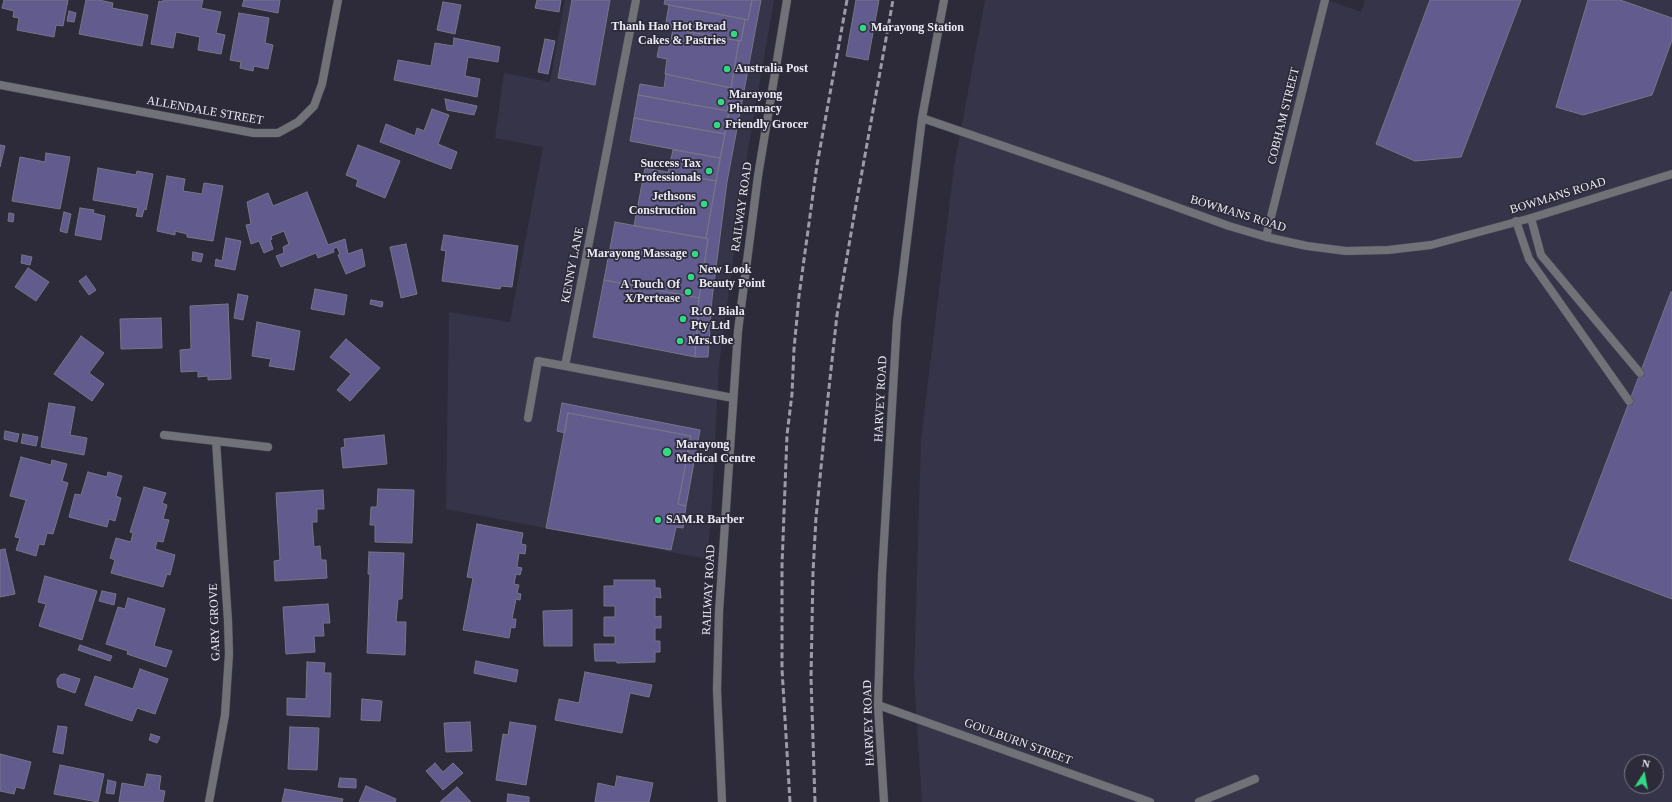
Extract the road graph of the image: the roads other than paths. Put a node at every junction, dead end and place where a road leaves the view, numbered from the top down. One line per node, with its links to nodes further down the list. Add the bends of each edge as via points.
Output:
1 (338, 0): 6 (street, ALLENDALE STREET, via 322,84 314,106 298,122 278,133 254,133)
2 (636, 0): 12 (street, KENNY LANE)
3 (787, 0): 14 (street, RAILWAY ROAD, via 745,267)
4 (944, 0): 7 (street, HARVEY ROAD)
5 (1325, 0): 11 (street, COBHAM STREET)
6 (0, 85)
7 (922, 118): 11 (street, BOWMANS ROAD); 20 (street, HARVEY ROAD, via 897,321 882,575)
8 (1672, 174): 9 (street, BOWMANS ROAD)
9 (1531, 218): 10 (street, BOWMANS ROAD); 13 (street, via 1541,255)
10 (1516, 221): 11 (street, BOWMANS ROAD, via 1431,245 1388,250 1346,251); 15 (street, via 1529,259)
11 (1266, 237)
12 (565, 366): 14 (street); 16 (street, via 538,361)
13 (1640, 373)
14 (733, 398): 23 (street, RAILWAY ROAD, via 719,612 717,690)
15 (1630, 401)
16 (528, 418)
17 (164, 435): 18 (street)
18 (216, 441): 19 (street); 22 (street, GARY GROVE, via 229,654 225,715)
19 (268, 447)
20 (878, 705): 24 (street, HARVEY ROAD); 25 (street, GOULBURN STREET)
21 (1255, 778): 26 (street)
22 (209, 802)
23 (722, 802)
24 (884, 802)
25 (1150, 802)
26 (1198, 802)

